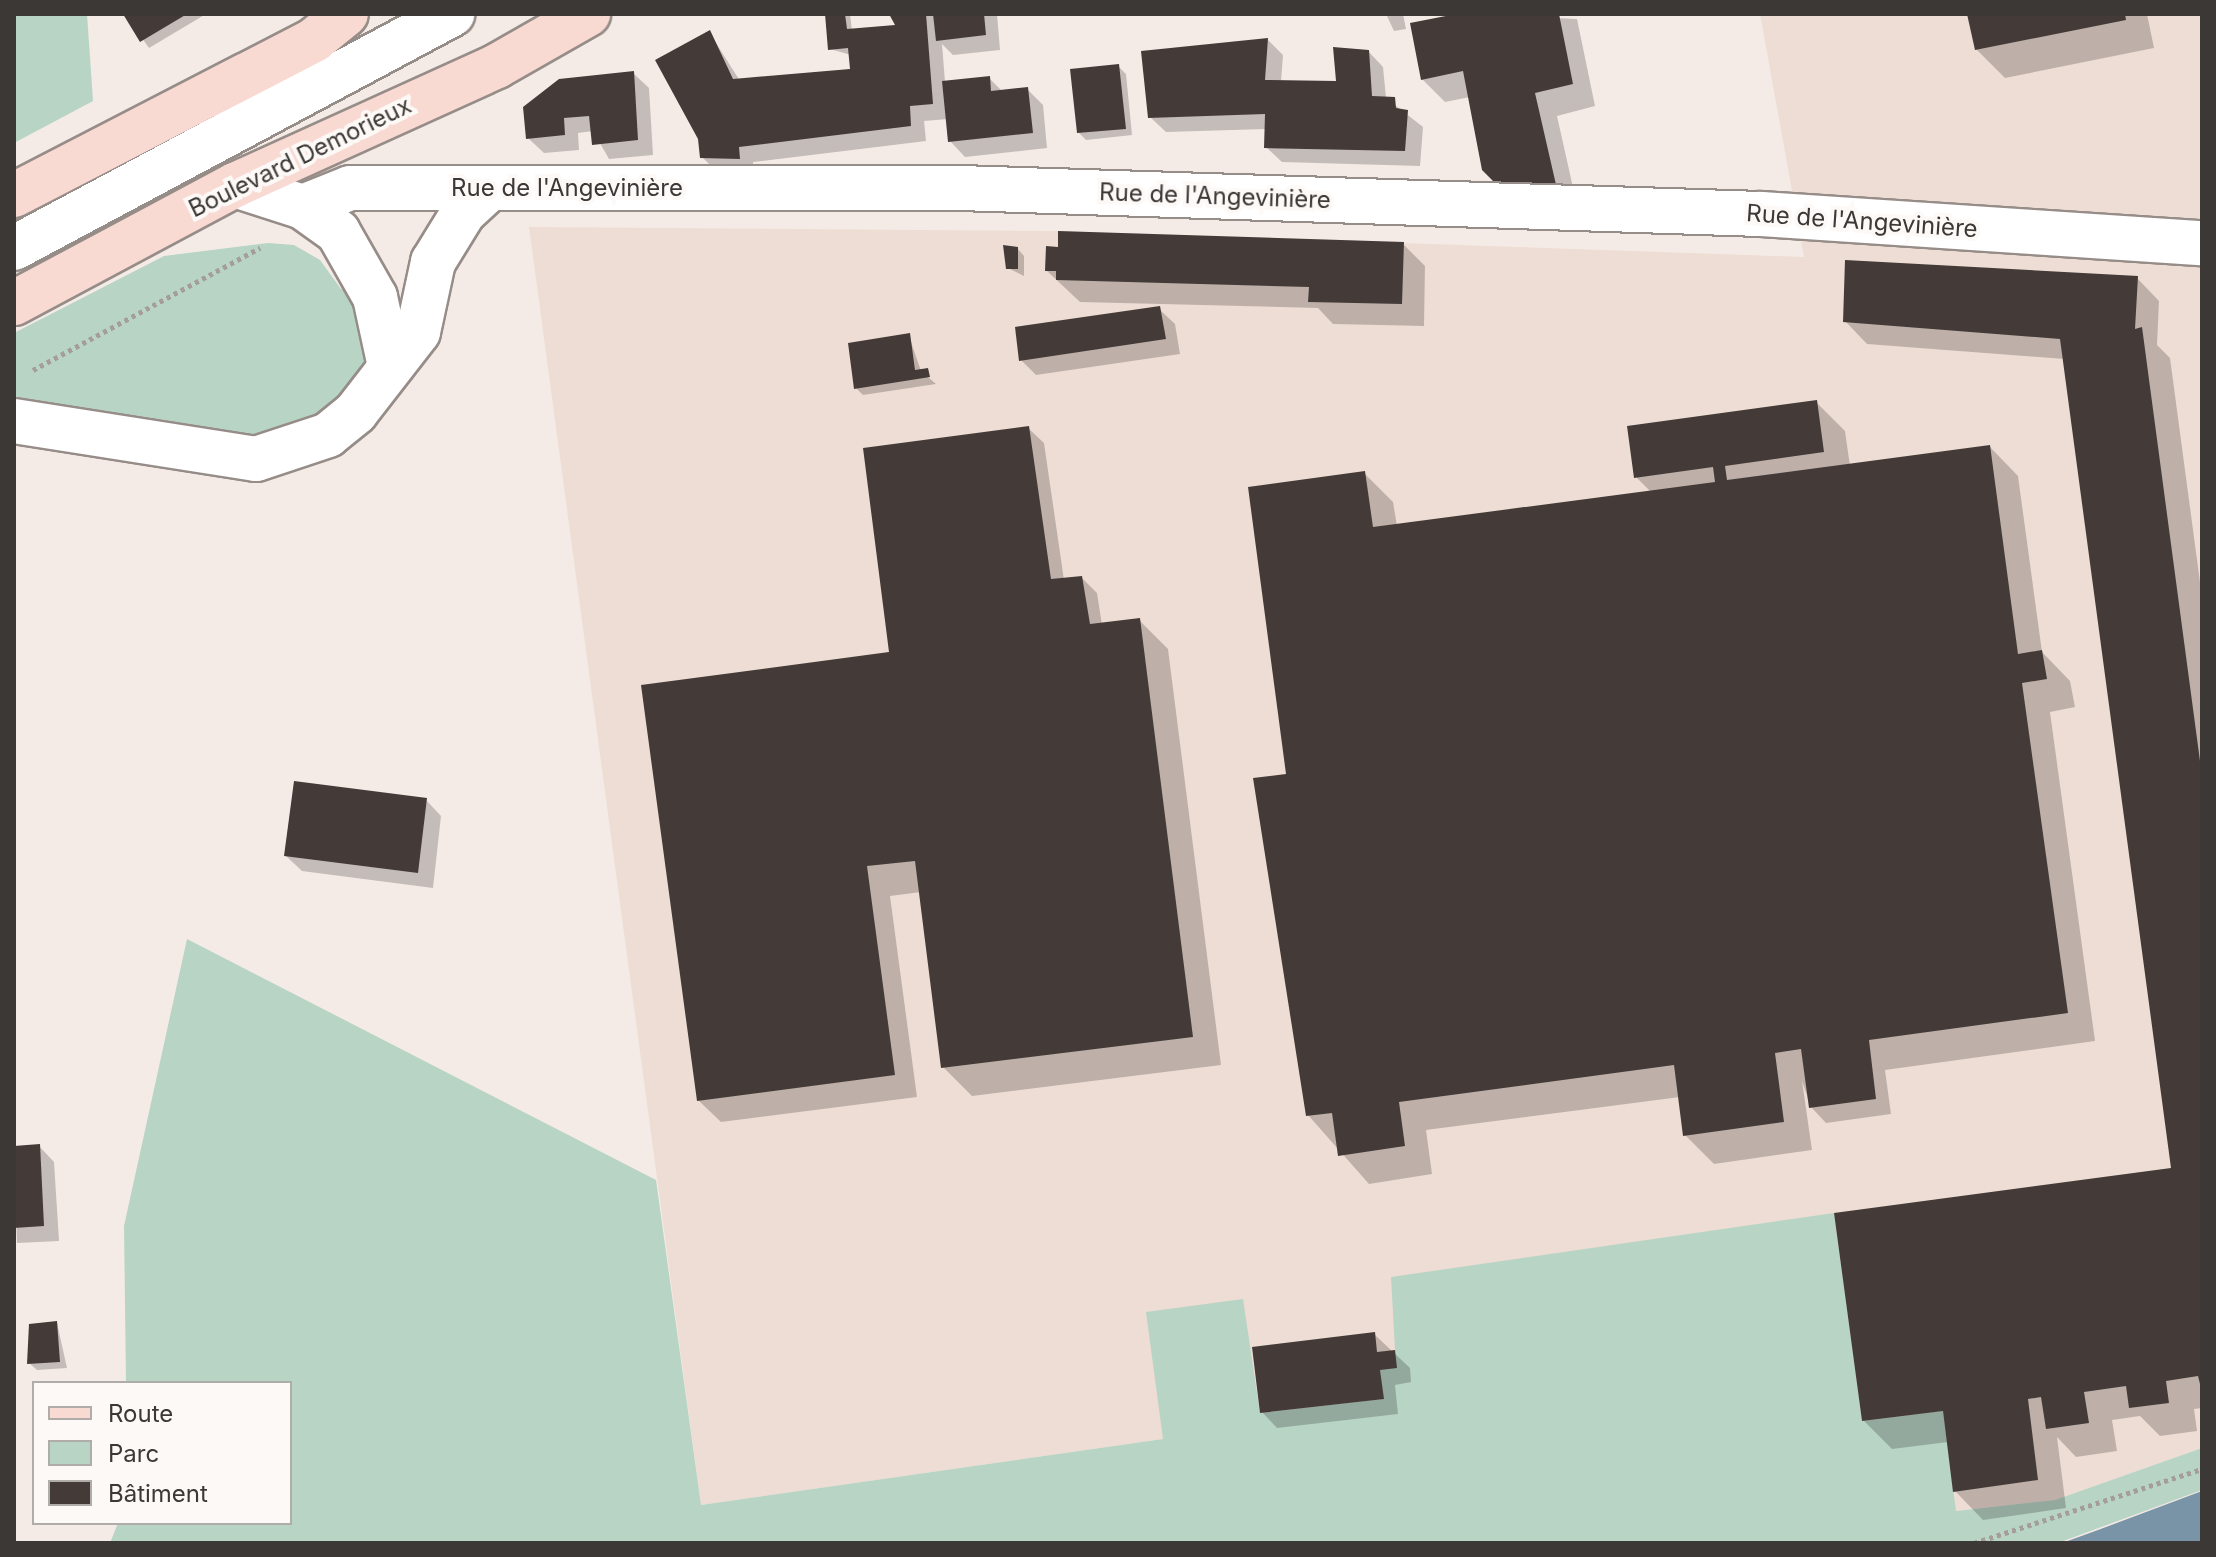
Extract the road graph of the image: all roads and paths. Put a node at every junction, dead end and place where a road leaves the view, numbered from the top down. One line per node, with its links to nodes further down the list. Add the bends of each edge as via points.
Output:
1 (346, 14): 6 (main road, via 314,40)
2 (452, 14): 10 (street)
3 (588, 14): 4 (main road, Boulevard Demorieux, via 497,66)
4 (235, 185): 7 (street); 11 (main road, Boulevard Demorieux)
5 (488, 190): 7 (street, Rue de l'Angevinière, via 350,188); 9 (street, Rue de l'Angevinière, via 976,188 1761,214); 12 (street, via 446,237 427,276 418,332)
6 (14, 195)
7 (303, 207): 12 (street, via 338,232 364,271)
8 (268, 243): 13 (path)
9 (2202, 243)
10 (14, 248)
11 (14, 303)
12 (389, 362): 14 (street, via 356,412 328,435 278,456 220,457)
13 (27, 372)
14 (14, 421)
15 (2202, 1469): 16 (path)
16 (1974, 1543)

